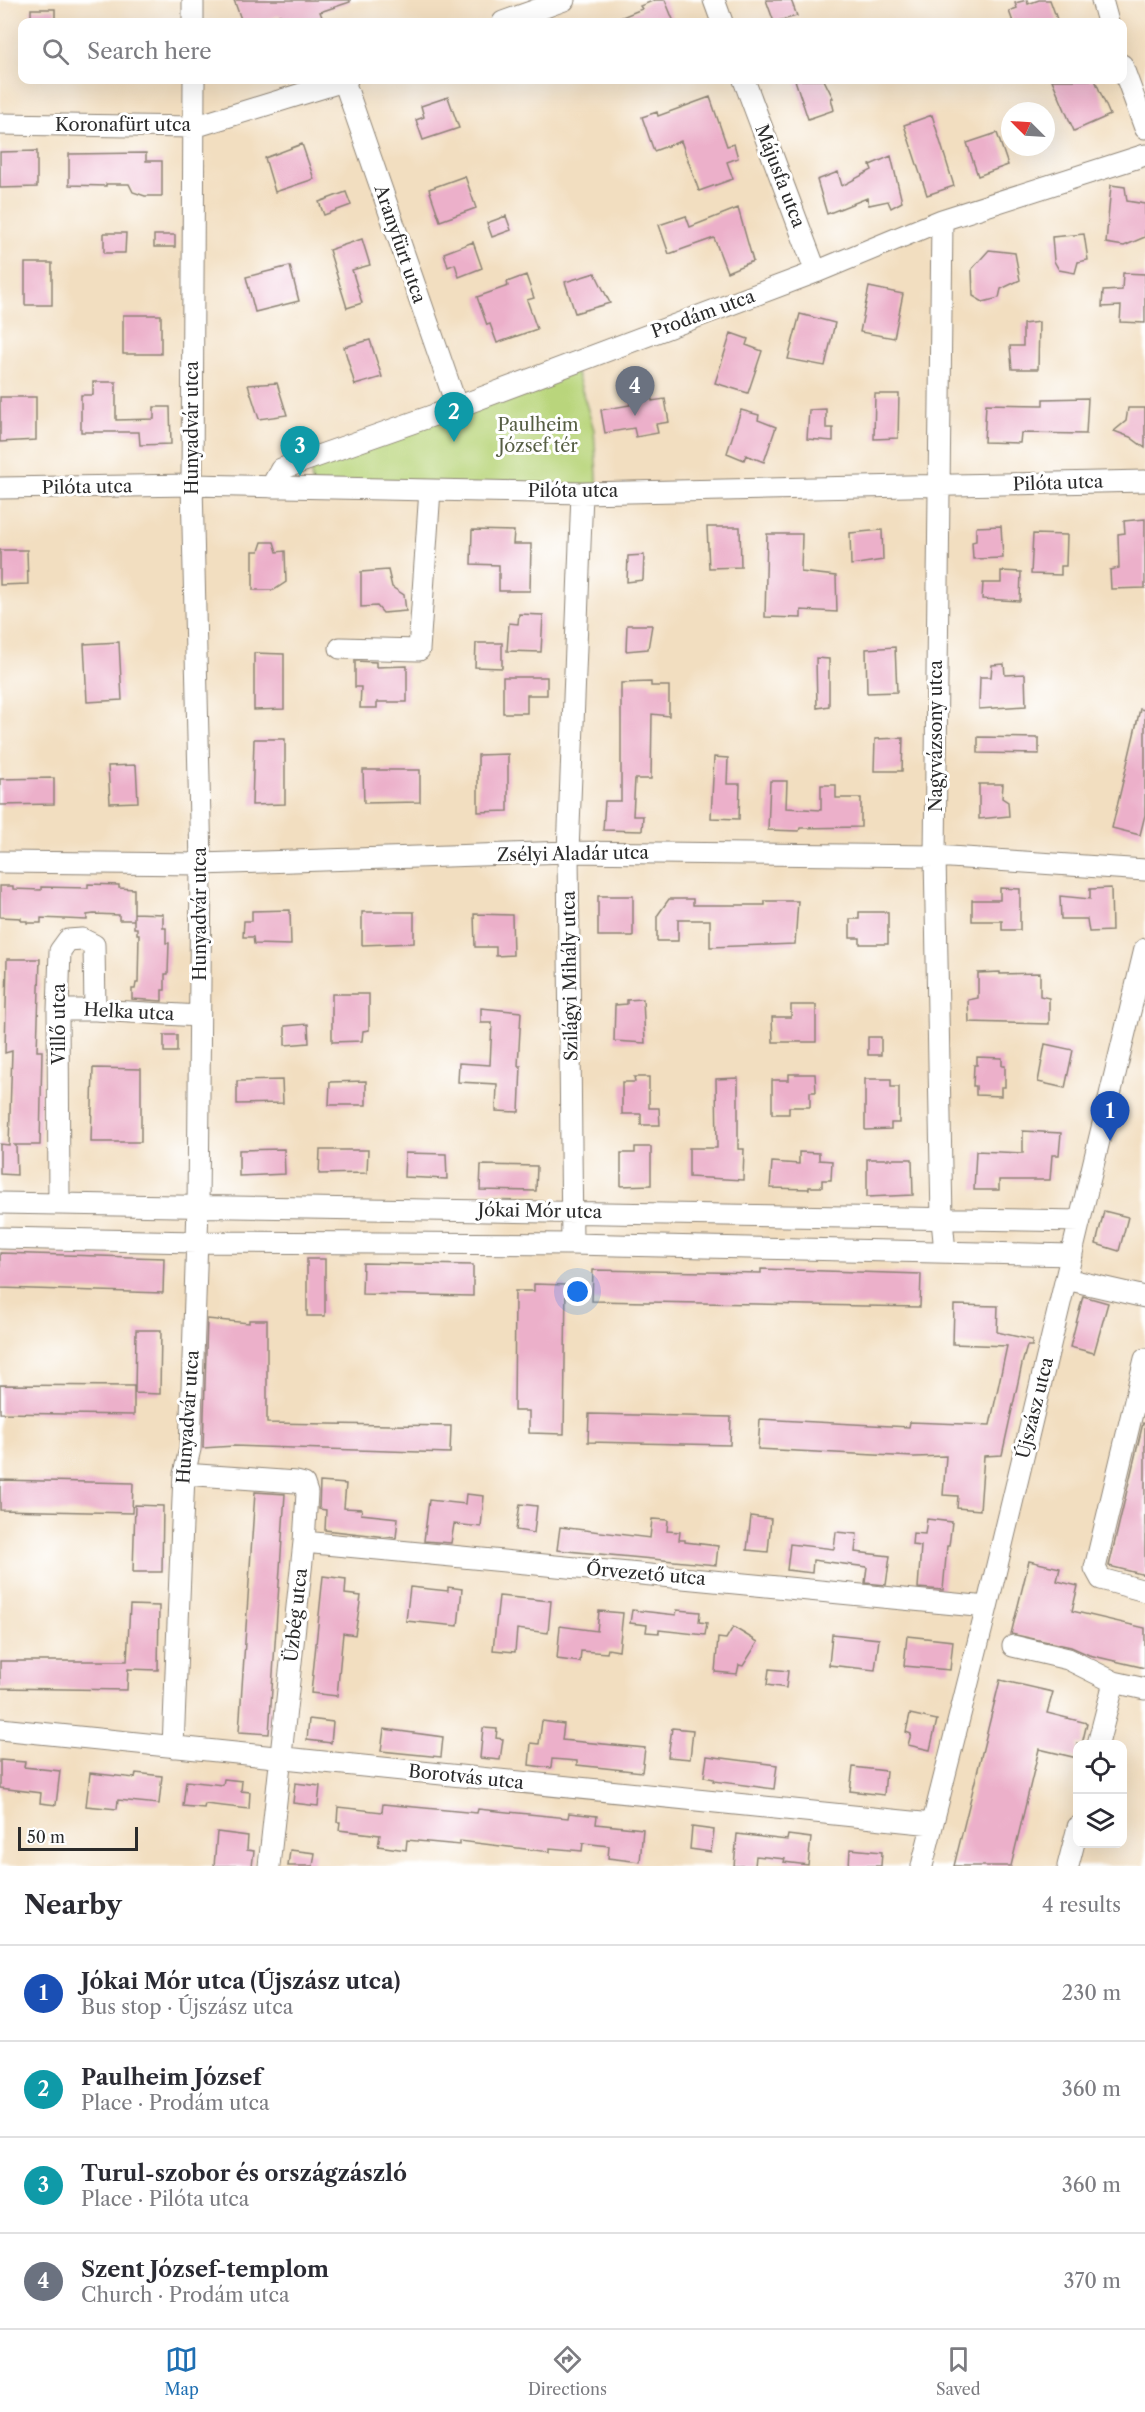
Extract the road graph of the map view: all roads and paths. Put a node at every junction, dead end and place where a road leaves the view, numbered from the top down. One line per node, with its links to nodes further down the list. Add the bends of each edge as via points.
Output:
1 (193, 0): 5 (street)
2 (564, 0): 6 (street)
3 (714, 0): 7 (street)
4 (1102, 0): 8 (street)
5 (193, 18)
6 (513, 18)
7 (721, 18)
8 (1107, 18)
9 (1127, 79): 16 (street)
10 (194, 84): 15 (street, Hunyadvár utca)
11 (332, 84): 15 (street, Koronafürt utca)
12 (346, 84): 20 (street, Aranyfürt utca)
13 (746, 84): 19 (street, Májusfa utca)
14 (0, 124): 15 (street, Koronafürt utca)
15 (194, 127): 22 (street, Hunyadvár utca)
16 (1145, 128)
17 (1145, 155): 18 (street, Prodám utca)
18 (942, 220): 19 (street, Prodám utca); 24 (street, Nagyvázsony utca)
19 (816, 272): 20 (street, Prodám utca)
20 (456, 407): 23 (street, Prodám utca, via 281,469)
21 (1145, 481): 24 (street, Pilóta utca)
22 (192, 485): 23 (street, Pilóta utca); 25 (street, Pilóta utca); 32 (street, Hunyadvár utca)
23 (271, 487): 26 (street, Pilóta utca)
24 (938, 487): 27 (street, Pilóta utca); 30 (street, Nagyvázsony utca)
25 (0, 488)
26 (430, 490): 27 (street, Pilóta utca); 28 (street, via 419,650)
27 (582, 493): 29 (street, Szilágyi Mihály utca)
28 (340, 648)
29 (568, 852): 30 (street, Zsélyi Aladár utca); 32 (street, Zsélyi Aladár utca); 42 (street, Szilágyi Mihály utca)
30 (935, 856): 33 (street, Zsélyi Aladár utca); 43 (street, Nagyvázsony utca)
31 (0, 862): 32 (street, Zsélyi Aladár utca)
32 (201, 864): 38 (street, Hunyadvár utca)
33 (1145, 870)
34 (1145, 949): 35 (street, Újszász utca)
35 (1139, 1003): 44 (street, Újszász utca)
36 (58, 1010): 37 (street, Helka utca); 37 (street, Villő utca, via 60,951 68,940 82,939 94,945); 40 (street, Villő utca)
37 (95, 1010): 38 (street, Helka utca)
38 (199, 1016): 41 (street, Hunyadvár utca)
39 (0, 1203): 40 (street, Jókai Mór utca)
40 (59, 1204): 41 (street, Jókai Mór utca)
41 (198, 1207): 42 (street, Jókai Mór utca); 46 (street, Hunyadvár utca)
42 (573, 1212): 43 (street, Jókai Mór utca); 47 (street, Szilágyi Mihály utca)
43 (942, 1220): 44 (street, Jókai Mór utca); 48 (street, Nagyvázsony utca)
44 (1080, 1221): 49 (street, Újszász utca)
45 (0, 1238): 46 (street, Jókai Mór utca)
46 (196, 1242): 47 (street, Jókai Mór utca); 53 (street, Hunyadvár utca, via 190,1449)
47 (572, 1244): 48 (street, Jókai Mór utca)
48 (945, 1252): 49 (street, Jókai Mór utca)
49 (1072, 1254): 50 (street, Újszász utca)
50 (1066, 1279): 51 (street); 56 (street, Újszász utca)
51 (1145, 1297)
52 (1145, 1359): 55 (street, via 1095,1568 1101,1579)
53 (184, 1474): 54 (street, Üzbég utca, via 304,1484 308,1493); 62 (street, Hunyadvár utca)
54 (304, 1542): 56 (street, Őrvezető utca); 63 (street, Üzbég utca)
55 (1145, 1591)
56 (987, 1607): 64 (street, Újszász utca)
57 (1013, 1646): 58 (street, via 1068,1659)
58 (1114, 1682): 59 (street); 61 (street)
59 (1145, 1689)
60 (0, 1729): 62 (street, Borotvás utca)
61 (1099, 1740)
62 (173, 1747): 63 (street, Borotvás utca)
63 (281, 1758): 64 (street, Borotvás utca); 66 (street, Üzbég utca)
64 (932, 1824): 67 (street, Újszász utca)
65 (1073, 1844): 68 (street)
66 (269, 1866)
67 (922, 1866)
68 (1068, 1866)

